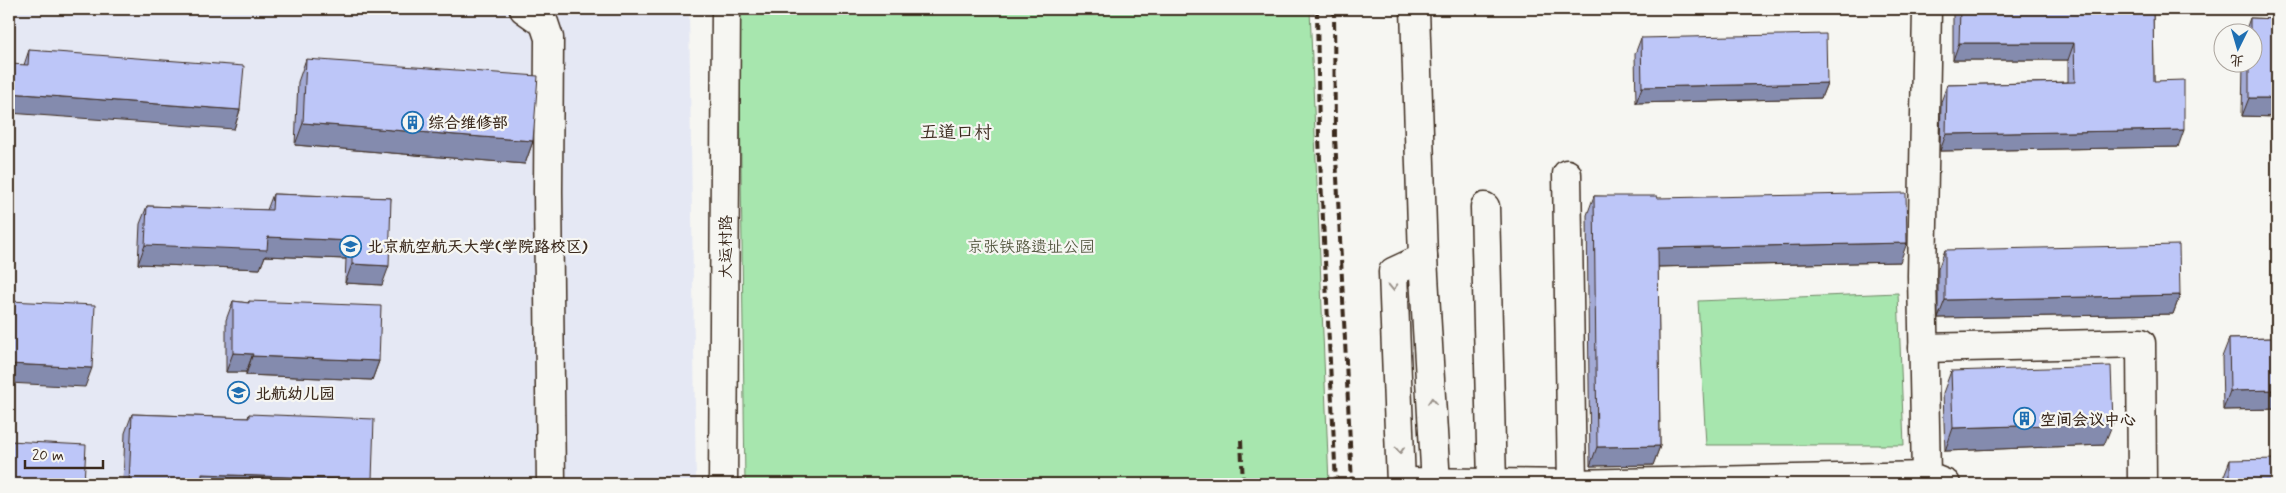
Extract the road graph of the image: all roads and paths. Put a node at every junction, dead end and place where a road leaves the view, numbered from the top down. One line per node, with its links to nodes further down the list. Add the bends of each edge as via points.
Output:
1 (524, 9): 13 (street, via 544,23 549,38)
2 (726, 9): 14 (street, 大运村路)
3 (1415, 9): 7 (street)
4 (1927, 9): 8 (street)
5 (1567, 174): 15 (street)
6 (1484, 207): 12 (street)
7 (1423, 258): 10 (street, one-way to 10, via 1392,272); 11 (street, one-way to 7)
8 (1923, 348): 9 (street); 16 (street, via 2141,342)
9 (1936, 480): 15 (street)
10 (1401, 483): 11 (street)
11 (1436, 483): 12 (street)
12 (1492, 483): 15 (street)
13 (551, 484)
14 (723, 484)
15 (1572, 484)
16 (2142, 484)

